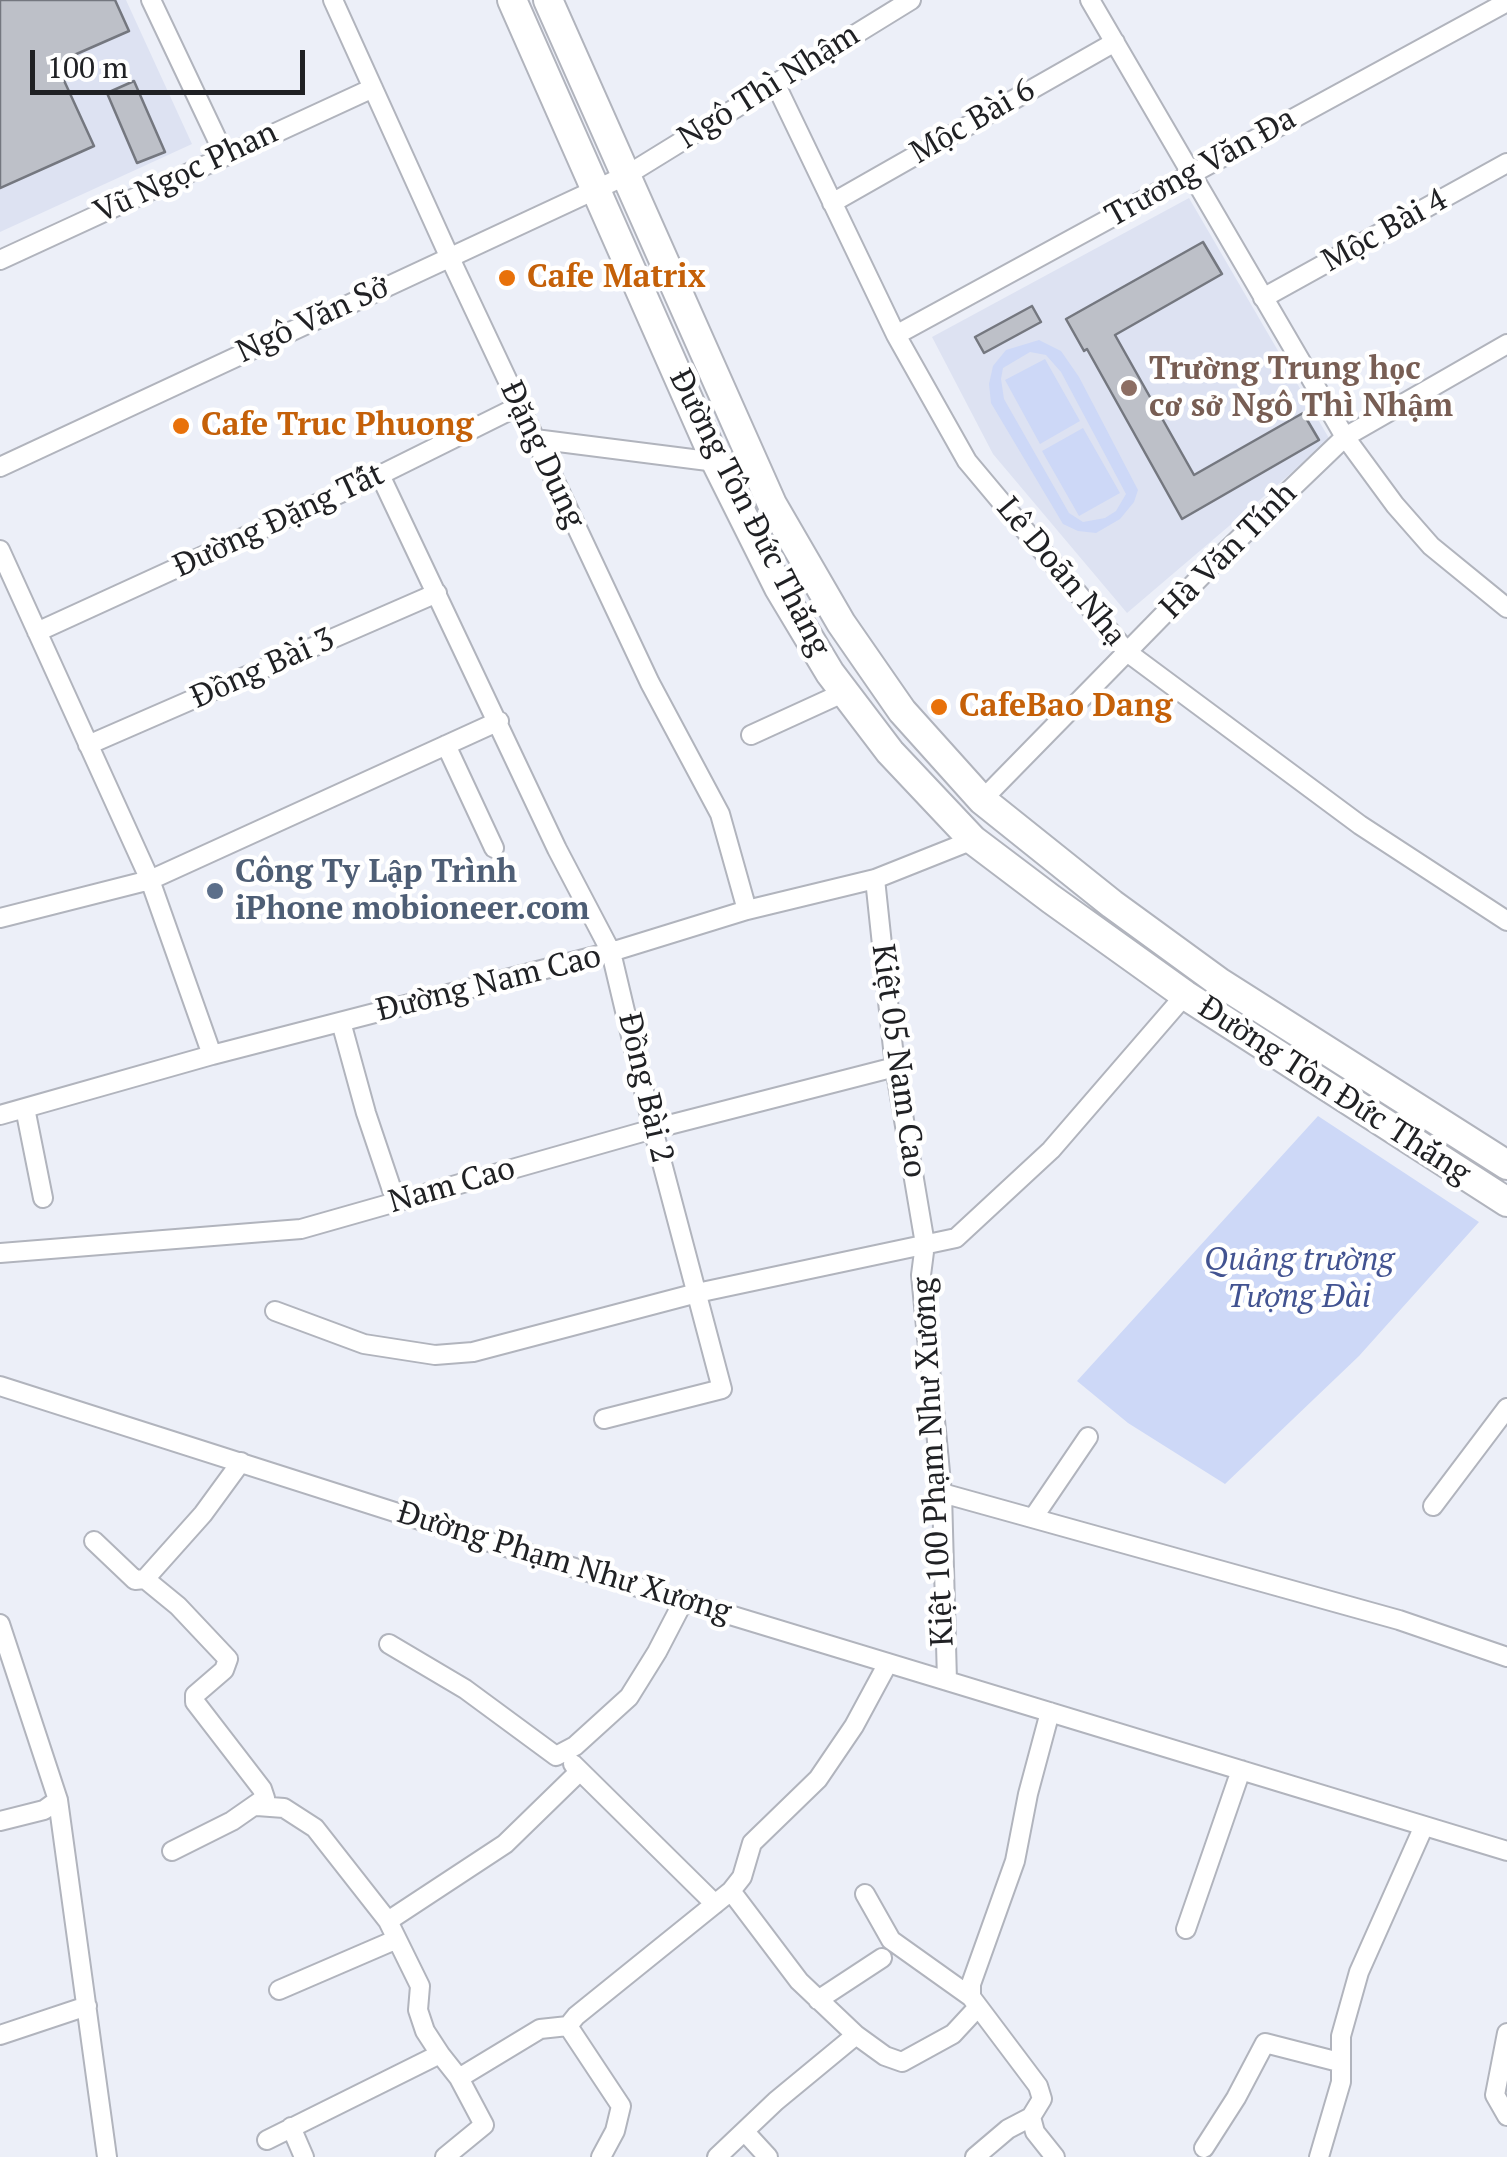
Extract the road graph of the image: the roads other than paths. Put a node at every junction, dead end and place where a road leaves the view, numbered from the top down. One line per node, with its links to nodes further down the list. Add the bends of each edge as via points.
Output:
1 (151, 0): 11 (street)
2 (333, 0): 10 (street, Đặng Dung)
3 (512, 0): 15 (highway, Đường Tôn Đức Thắng)
4 (548, 0): 14 (highway, Đường Tôn Đức Thắng)
5 (911, 0): 9 (street, Ngô Thì Nhậm)
6 (1090, 0): 8 (street)
7 (1507, 2): 13 (street, Trương Văn Đa)
8 (1115, 42): 13 (street); 16 (street, Mộc Bài 6)
9 (775, 83): 14 (street, Ngô Thì Nhậm); 16 (street, Lê Doãn Nhạ)
10 (373, 88): 11 (street, Vũ Ngọc Phan); 17 (street, Đặng Dung)
11 (224, 154): 18 (street, Vũ Ngọc Phan)
12 (1507, 164): 19 (street, Mộc Bài 4)
13 (1192, 173): 19 (street); 20 (street, Trương Văn Đa)
14 (627, 175): 15 (street, Ngô Văn Sở); 38 (highway, Đường Tôn Đức Thắng, via 772,504 902,711)
15 (596, 189): 17 (street, Ngô Văn Sở); 25 (highway, Đường Tôn Đức Thắng)
16 (832, 203): 20 (street, Lê Doãn Nhạ)
17 (449, 256): 22 (street, Đặng Dung); 26 (street, Ngô Văn Sở)
18 (0, 260)
19 (1263, 298): 23 (street)
20 (896, 336): 32 (street, Lê Doãn Nhạ, via 967,461)
21 (1507, 344): 23 (street, Hà Văn Tính)
22 (519, 406): 24 (street, Đặng Dung); 27 (street, Đường Đặng Tất)
23 (1345, 437): 30 (street, via 1431,546); 32 (street, Hà Văn Tính)
24 (534, 439): 25 (street); 43 (street, Đặng Dung, via 720,814)
25 (716, 462): 33 (highway, Đường Tôn Đức Thắng, via 779,588)
26 (0, 467)
27 (380, 475): 29 (street, Đồng Bài 2); 31 (street, Đường Đặng Tất)
28 (0, 550): 31 (street)
29 (437, 593): 34 (street, Đồng Bài 2); 36 (street, Đồng Bài 3)
30 (1507, 608)
31 (37, 632): 36 (street)
32 (1127, 652): 38 (street, Hà Văn Tính); 45 (street, Lê Doãn Nhạ, via 1360,825)
33 (844, 692): 35 (street); 39 (highway, Đường Tôn Đức Thắng)
34 (499, 721): 37 (street); 46 (street, Đồng Bài 2)
35 (751, 735)
36 (88, 745): 42 (street)
37 (446, 745): 40 (street); 42 (street)
38 (982, 800): 54 (highway, Đường Tôn Đức Thắng, via 1219,982)
39 (973, 840): 41 (street, Đường Nam Cao); 47 (highway, Đường Tôn Đức Thắng)
40 (494, 848)
41 (875, 878): 43 (street, Đường Nam Cao); 50 (street, Kiệt 05 Nam Cao)
42 (150, 880): 44 (street); 49 (street)
43 (747, 910): 46 (street, Đường Nam Cao)
44 (0, 918)
45 (1507, 921)
46 (611, 952): 48 (street, Đường Nam Cao); 53 (street, Đồng Bài 2)
47 (1186, 996): 57 (highway, Đường Tôn Đức Thắng); 58 (street, via 1051,1150 956,1238)
48 (341, 1022): 49 (street, Đường Nam Cao); 56 (street)
49 (212, 1055): 51 (street, Đường Nam Cao)
50 (895, 1066): 53 (street, Nam Cao); 58 (street, Kiệt 05 Nam Cao)
51 (26, 1108): 52 (street, Đường Nam Cao); 55 (street)
52 (0, 1116)
53 (653, 1129): 56 (street, Nam Cao); 60 (street, Đồng Bài 2)
54 (1507, 1165)
55 (43, 1198)
56 (396, 1202): 59 (street, Nam Cao, via 301,1229)
57 (1507, 1202)
58 (924, 1244): 60 (street); 67 (street, Kiệt 100 Phạm Như Xương, via 921,1275)
59 (0, 1253)
60 (697, 1293): 61 (street, via 473,1352 435,1355 364,1344); 64 (street, Đồng Bài 2, via 722,1389)
61 (276, 1311)
62 (0, 1386): 66 (street, Đường Phạm Như Xương)
63 (1507, 1408): 68 (street)
64 (604, 1419)
65 (1088, 1438): 69 (street)
66 (240, 1462): 71 (street); 72 (street, Đường Phạm Như Xương)
67 (942, 1493): 69 (street); 77 (street, Kiệt 100 Phạm Như Xương)
68 (1433, 1506)
69 (1033, 1518): 75 (street, via 1399,1620)
70 (94, 1541): 71 (street, via 135,1580)
71 (146, 1579): 83 (street, via 228,1659 195,1702 262,1789)
72 (684, 1600): 76 (street, Đường Phạm Như Xương); 79 (street, via 629,1697)
73 (2, 1635): 82 (street)
74 (389, 1644): 79 (street, via 556,1756)
75 (1507, 1658)
76 (888, 1662): 77 (street, Đường Phạm Như Xương); 88 (street, via 818,1779 752,1843)
77 (947, 1681): 78 (street, Đường Phạm Như Xương)
78 (1050, 1712): 80 (street, Đường Phạm Như Xương); 97 (street, via 1015,1861 971,1984)
79 (563, 1754): 81 (street)
80 (1241, 1770): 85 (street, Đường Phạm Như Xương); 92 (street)
81 (580, 1771): 90 (street); 91 (street, via 505,1844)
82 (58, 1800): 84 (street); 98 (street)
83 (257, 1806): 86 (street); 91 (street, via 284,1808 316,1828)
84 (0, 1821)
85 (1424, 1826): 87 (street, Đường Phạm Như Xương); 104 (street, via 1360,1972)
86 (172, 1851)
87 (1507, 1851)
88 (731, 1891): 90 (street); 96 (street)
89 (866, 1894): 97 (street, via 891,1940)
90 (715, 1904): 99 (street)
91 (388, 1921): 93 (street)
92 (1186, 1929)
93 (395, 1940): 95 (street); 103 (street, via 420,1986 418,2010)
94 (882, 1958): 96 (street)
95 (280, 1990)
96 (818, 2000): 102 (street)
97 (975, 2002): 102 (street, via 953,2034 902,2062); 107 (street, via 1038,2086 1042,2098)
98 (87, 2006): 101 (street); 112 (street)
99 (568, 2026): 105 (street, via 540,2029); 115 (street, via 622,2106)
100 (1507, 2033): 106 (street, via 1495,2095)
101 (0, 2035)
102 (856, 2035): 109 (street)
103 (440, 2054): 105 (street); 108 (street)
104 (1340, 2062): 111 (street, via 1264,2042); 120 (street, via 1341,2082)
105 (458, 2078): 114 (street, via 484,2125)
106 (1507, 2116)
107 (1031, 2118): 118 (street); 119 (street)
108 (291, 2127): 110 (street); 113 (street)
109 (745, 2132): 116 (street); 117 (street)
110 (267, 2140)
111 (1204, 2148)
112 (106, 2157)
113 (304, 2157)
114 (445, 2157)
115 (601, 2157)
116 (717, 2157)
117 (768, 2157)
118 (975, 2157)
119 (1055, 2157)
120 (1319, 2157)

